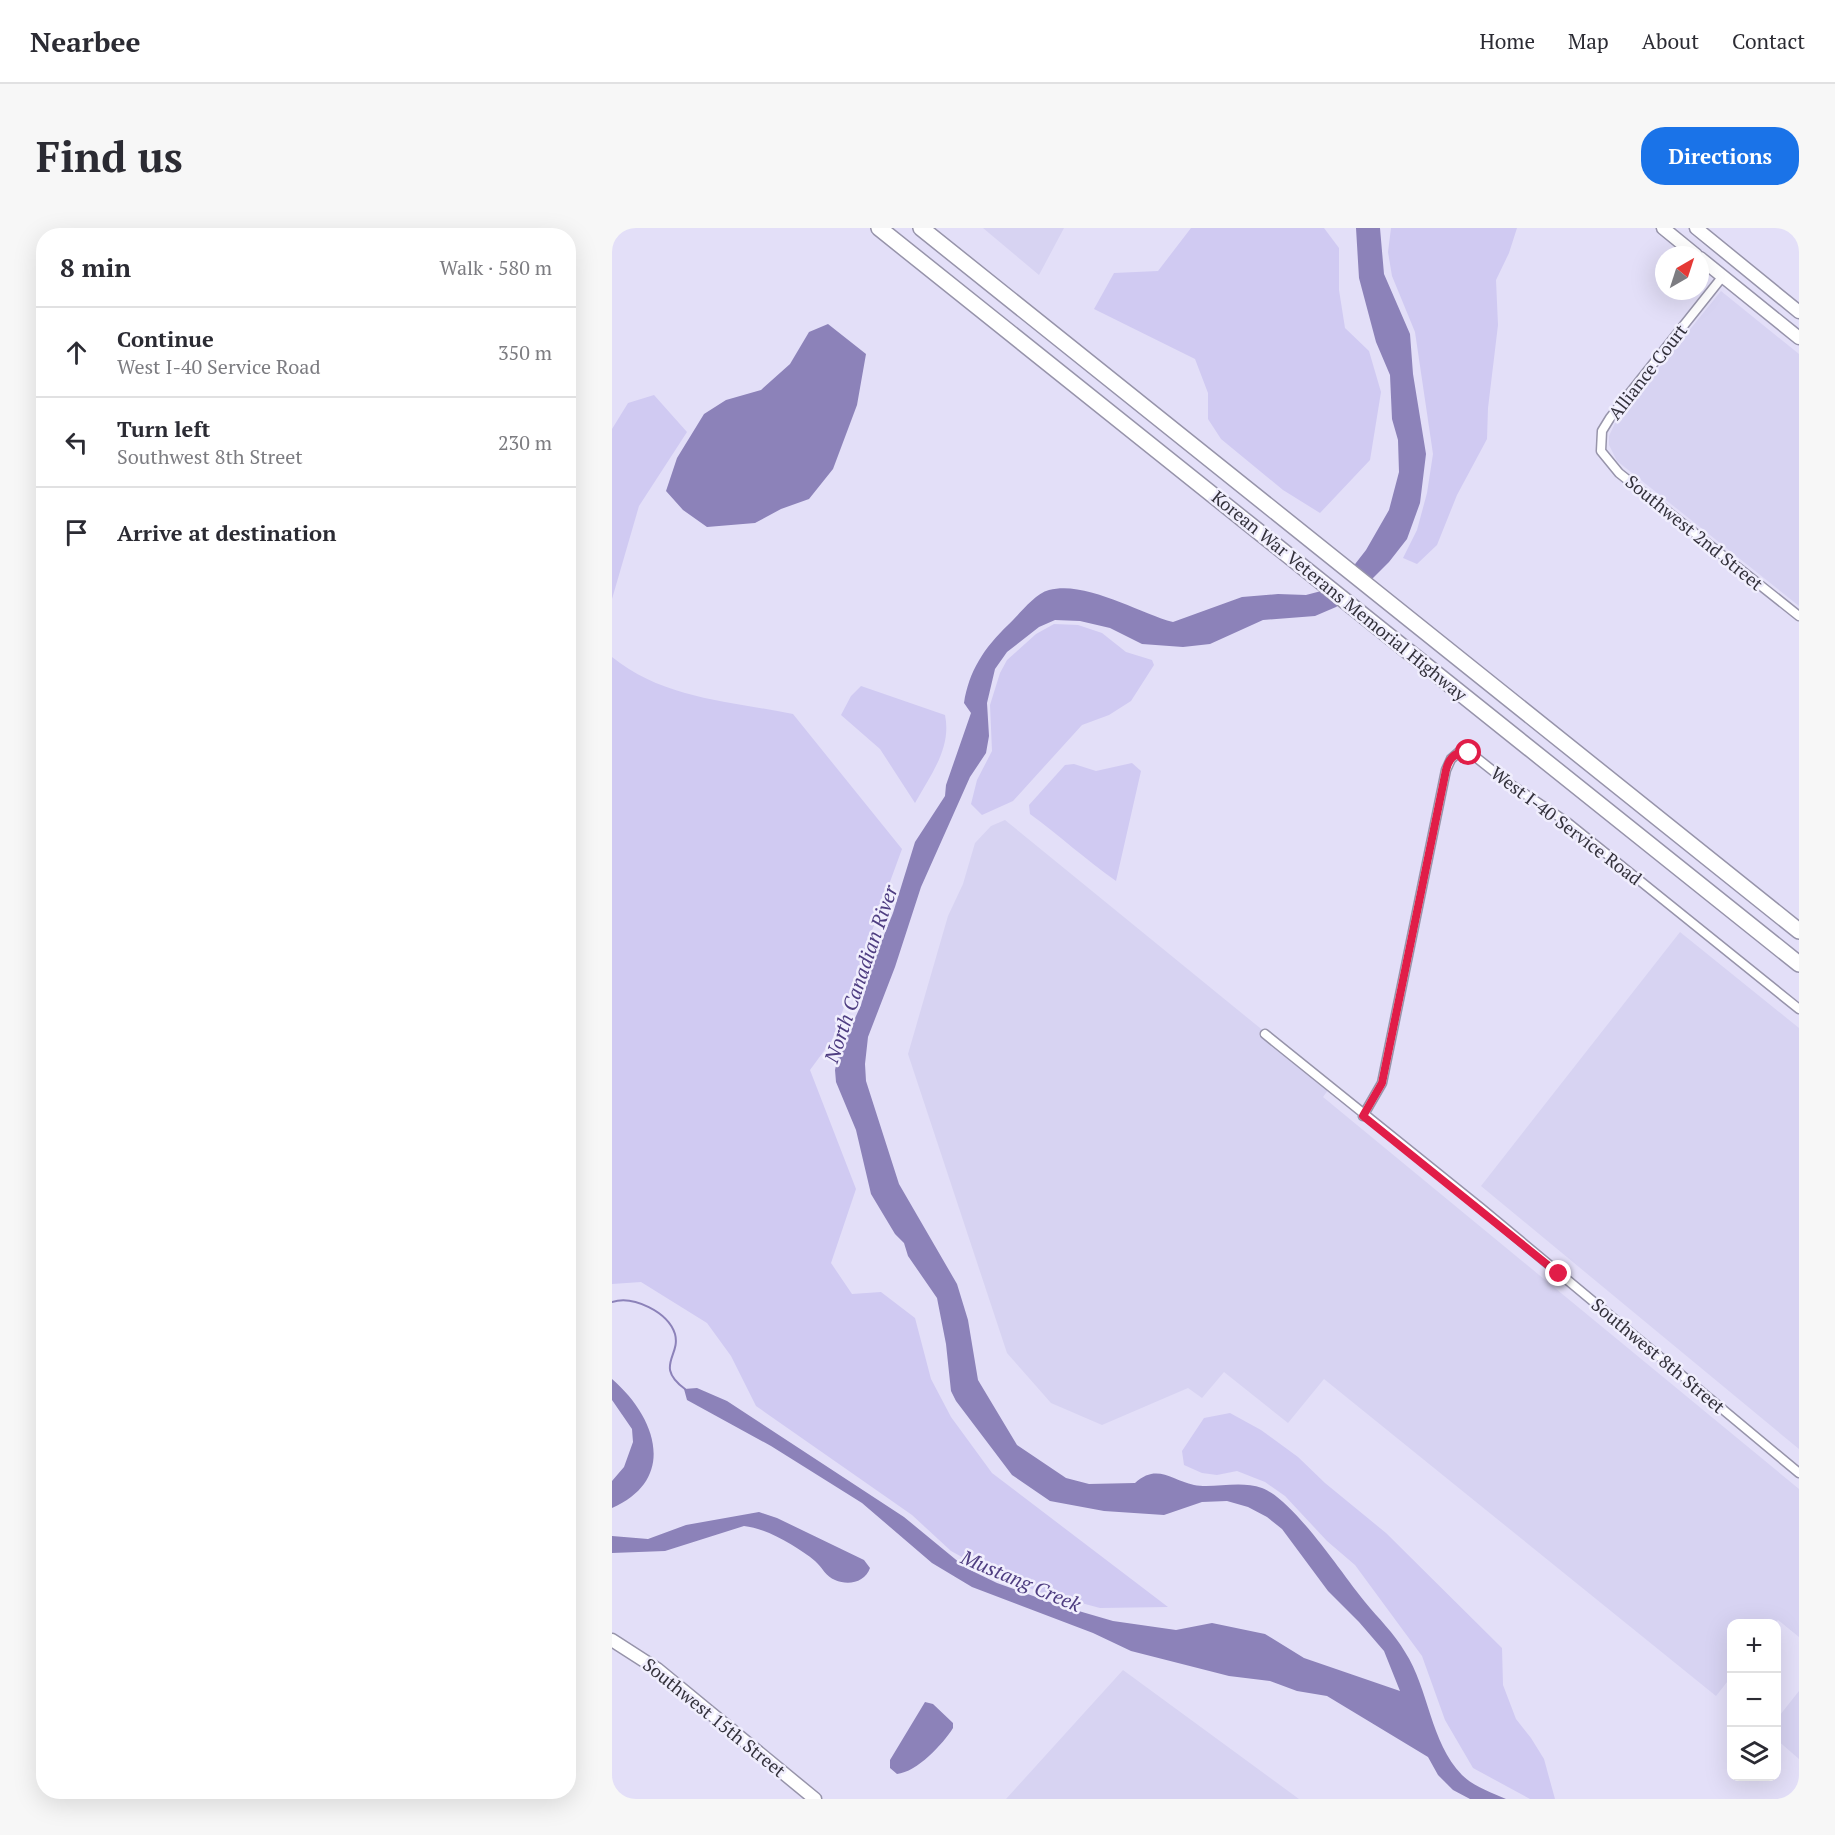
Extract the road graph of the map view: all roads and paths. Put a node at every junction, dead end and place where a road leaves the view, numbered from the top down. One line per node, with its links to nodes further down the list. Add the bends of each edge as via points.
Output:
1 (879, 228): 15 (highway, Korean War Veterans Memorial Highway)
2 (921, 228): 14 (highway, Korean War Veterans Memorial Highway)
3 (1663, 228): 5 (main road)
4 (1696, 228): 7 (main road)
5 (1685, 246)
6 (1709, 265): 8 (main road)
7 (1748, 270): 9 (main road); 10 (main road)
8 (1723, 276): 9 (main road); 12 (street, Alliance Court, via 1610,418)
9 (1735, 286): 11 (main road)
10 (1799, 312)
11 (1799, 338)
12 (1600, 442): 13 (street, Southwest 2nd Street, via 1605,459 1619,473)
13 (1799, 616)
14 (1799, 931)
15 (1799, 964)
16 (1799, 1009): 18 (street, West I-40 Service Road, via 1567,822 1473,755 1459,752 1446,770 1382,1083)
17 (1265, 1034): 18 (street, Southwest 8th Street)
18 (1363, 1116): 19 (street, Southwest 8th Street, via 1481,1208)
19 (1799, 1473)
20 (612, 1640): 21 (main road, Southwest 15th Street, via 664,1675)
21 (815, 1799)

